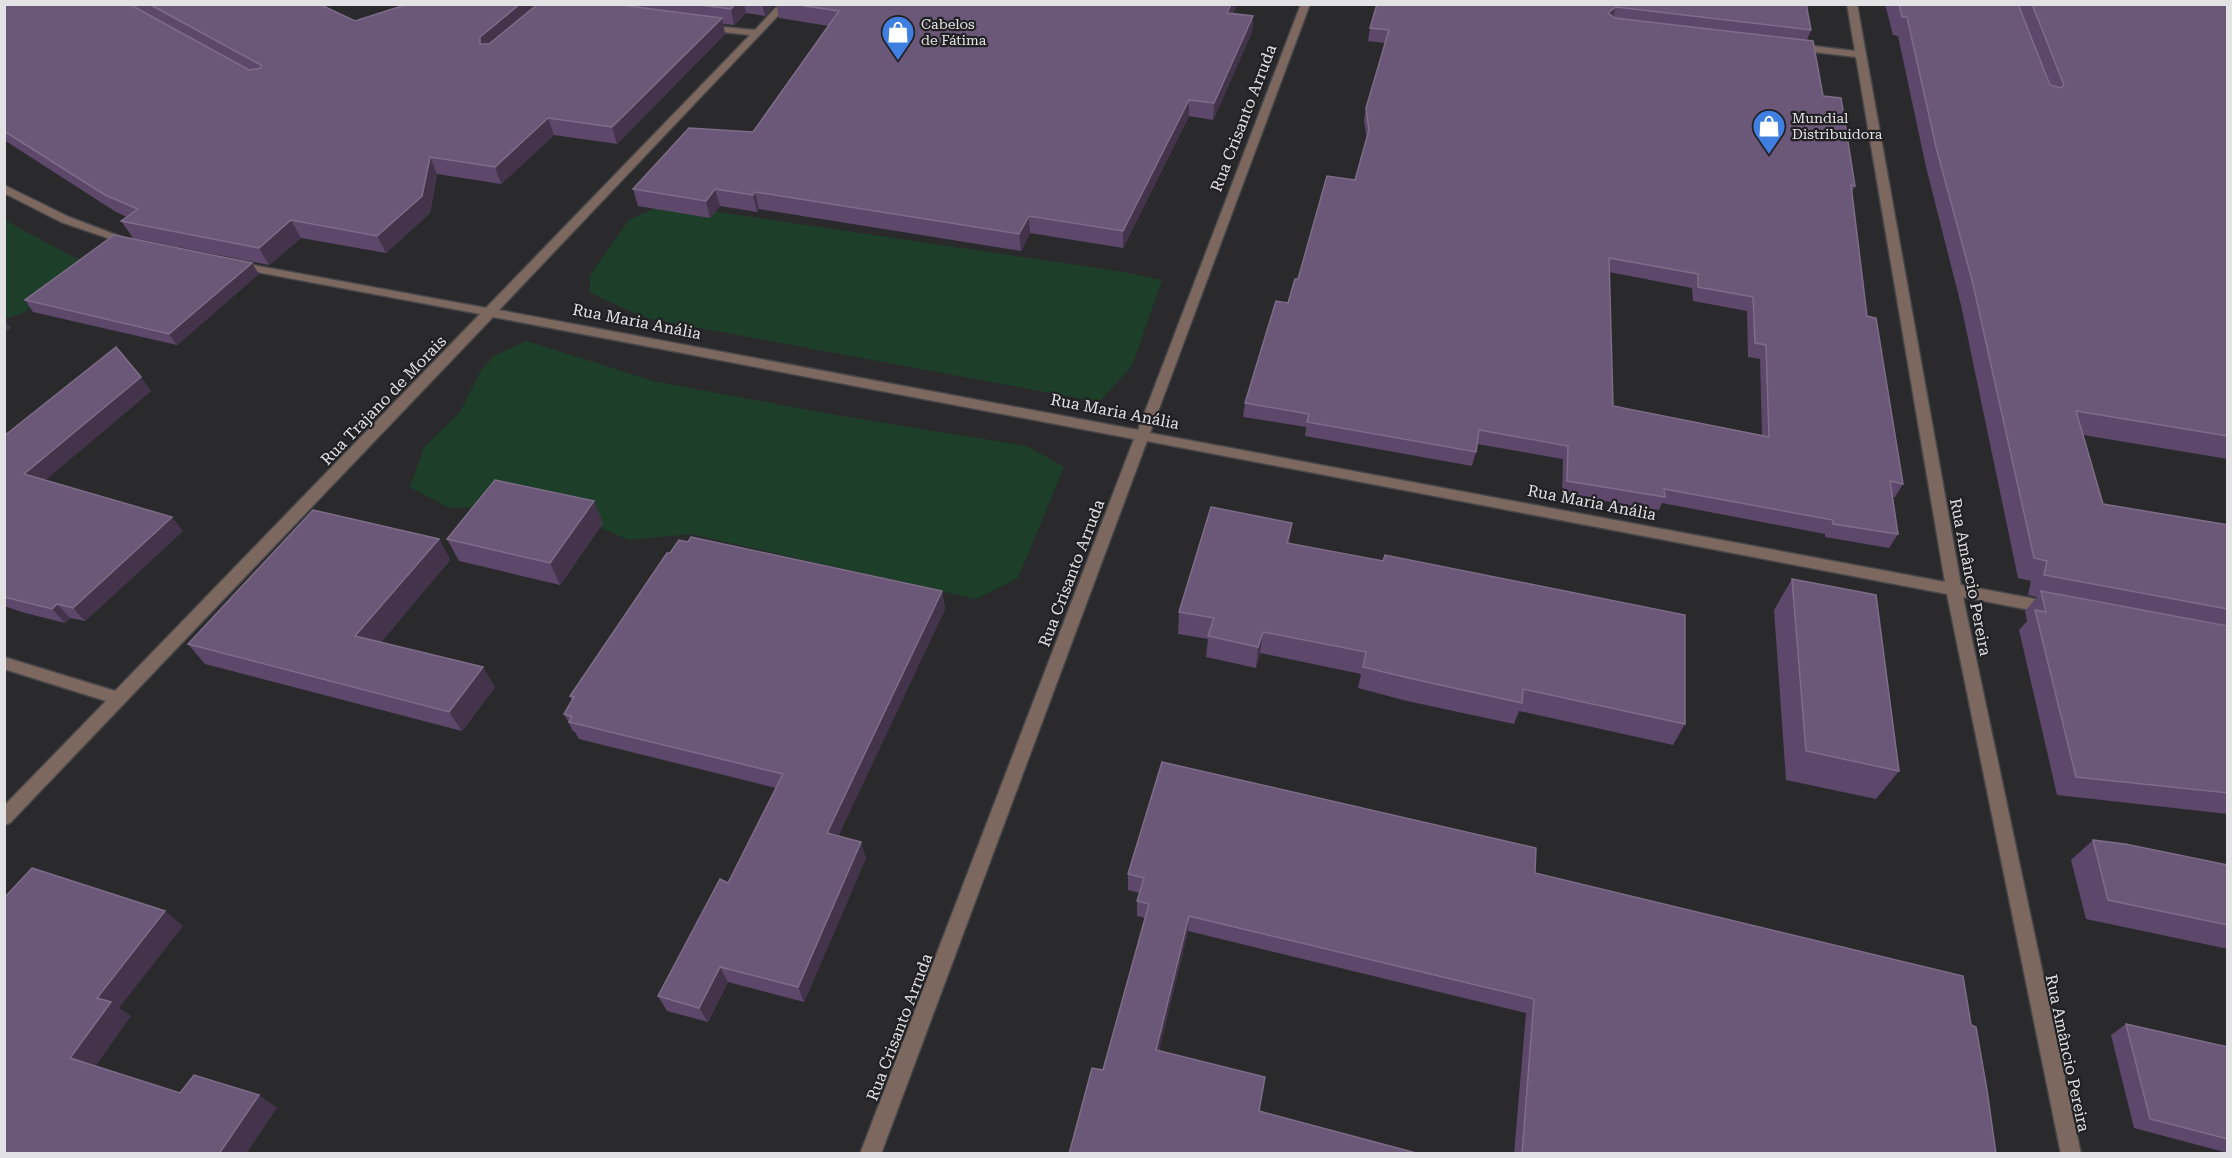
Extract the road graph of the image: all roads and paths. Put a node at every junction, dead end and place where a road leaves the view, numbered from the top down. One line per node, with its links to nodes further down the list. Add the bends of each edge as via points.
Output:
1 (785, 4): 5 (street, Rua Trajano de Morais)
2 (1306, 4): 12 (street, Rua Crisanto Arruda)
3 (1852, 4): 7 (street, Rua Amâncio Pereira)
4 (689, 24): 5 (street)
5 (757, 33): 11 (street, Rua Trajano de Morais)
6 (1788, 46): 7 (street)
7 (1861, 55): 13 (street, Rua Amâncio Pereira)
8 (4, 188): 9 (street, via 96,233)
9 (144, 246)
10 (225, 262): 11 (street, Rua Maria Anália)
11 (490, 312): 12 (street, Rua Maria Anália); 16 (street, Rua Trajano de Morais)
12 (1142, 435): 13 (street, Rua Maria Anália); 18 (street, Rua Crisanto Arruda)
13 (1954, 590): 14 (street, Rua Maria Anália); 19 (street, Rua Amâncio Pereira)
14 (2068, 611)
15 (4, 663): 16 (street)
16 (120, 699): 17 (street, Rua Trajano de Morais)
17 (4, 818)
18 (870, 1154)
19 (2071, 1154)

